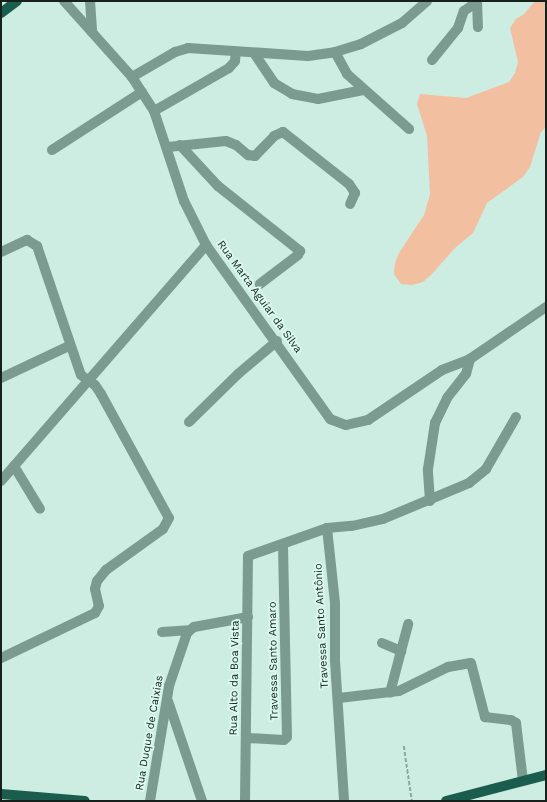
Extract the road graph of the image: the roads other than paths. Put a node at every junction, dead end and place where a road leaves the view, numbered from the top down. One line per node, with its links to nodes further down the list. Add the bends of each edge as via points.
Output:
1 (17, 1): 6 (main road)
2 (64, 1): 8 (street, Rua Marta Aguiar da Silva)
3 (427, 1): 10 (street, via 402,24 361,44)
4 (476, 1): 7 (street); 12 (street, via 464,11 458,28)
5 (92, 2): 8 (street)
6 (1, 13)
7 (478, 27)
8 (92, 32): 13 (street, Rua Marta Aguiar da Silva)
9 (236, 52): 11 (street); 13 (street, via 188,48 175,52); 16 (street, via 235,61 229,68)
10 (336, 52): 11 (street, via 308,56); 14 (street, via 342,67)
11 (254, 53): 14 (street, via 274,83 292,94 318,99)
12 (432, 60)
13 (132, 77): 15 (street, Rua Marta Aguiar da Silva)
14 (362, 90): 17 (street)
15 (142, 92): 16 (street, Rua Marta Aguiar da Silva); 20 (street)
16 (154, 111): 19 (street, Rua Marta Aguiar da Silva)
17 (409, 129)
18 (180, 145): 19 (street); 21 (street, via 226,141 251,156 258,154 274,136 287,134 354,190 355,197); 24 (street, via 218,186 300,250 298,255)
19 (168, 146): 22 (street, Rua Marta Aguiar da Silva, via 184,201)
20 (52, 150)
21 (350, 204)
22 (206, 245): 26 (street, Rua Marta Aguiar da Silva); 30 (street)
23 (1, 252): 27 (street, via 28,240 35,242)
24 (260, 284)
25 (546, 307): 28 (street)
26 (277, 341): 28 (street, Rua Marta Aguiar da Silva, via 307,390 330,419 338,424 354,425 368,420 436,374); 32 (street)
27 (69, 346): 29 (street); 30 (street, via 81,375)
28 (470, 359): 35 (street, via 466,374 447,398 435,424 429,456)
29 (1, 378)
30 (88, 381): 33 (street); 45 (street, via 95,385 107,404 169,521 163,529 106,570 96,582 99,606 95,613)
31 (516, 417): 35 (street, via 481,474 469,483)
32 (188, 422)
33 (14, 466): 34 (street); 36 (street)
34 (1, 481)
35 (430, 501): 37 (street, via 375,521)
36 (40, 509)
37 (327, 528): 38 (street); 48 (street, Travessa Santo Antônio, via 335,603 335,666)
38 (283, 544): 39 (street, Rua Alto da Boa Vista, via 248,556); 49 (street, Travessa Santo Amaro, via 287,737 284,740)
39 (248, 617): 41 (street); 49 (street, Rua Alto da Boa Vista)
40 (408, 624): 44 (street)
41 (192, 628): 42 (street); 47 (street, Rua Duque de Caixias, via 176,660)
42 (162, 632)
43 (382, 644): 44 (street)
44 (401, 651): 46 (street)
45 (1, 658)
46 (390, 693): 48 (street, Travessa Santo Antônio); 51 (street, Travessa Santo Antônio, via 448,667 471,662 485,717 516,723)
47 (167, 697): 54 (street, Rua Duque de Caixias); 55 (street, via 188,767 201,792)
48 (339, 698): 57 (street, Travessa Santo Antônio)
49 (247, 738): 56 (street, Rua Alto da Boa Vista)
50 (546, 775): 51 (main road)
51 (523, 781): 58 (main road)
52 (1, 794): 53 (main road)
53 (85, 801)
54 (150, 801)
55 (202, 801)
56 (245, 801)
57 (344, 801)
58 (446, 801)

